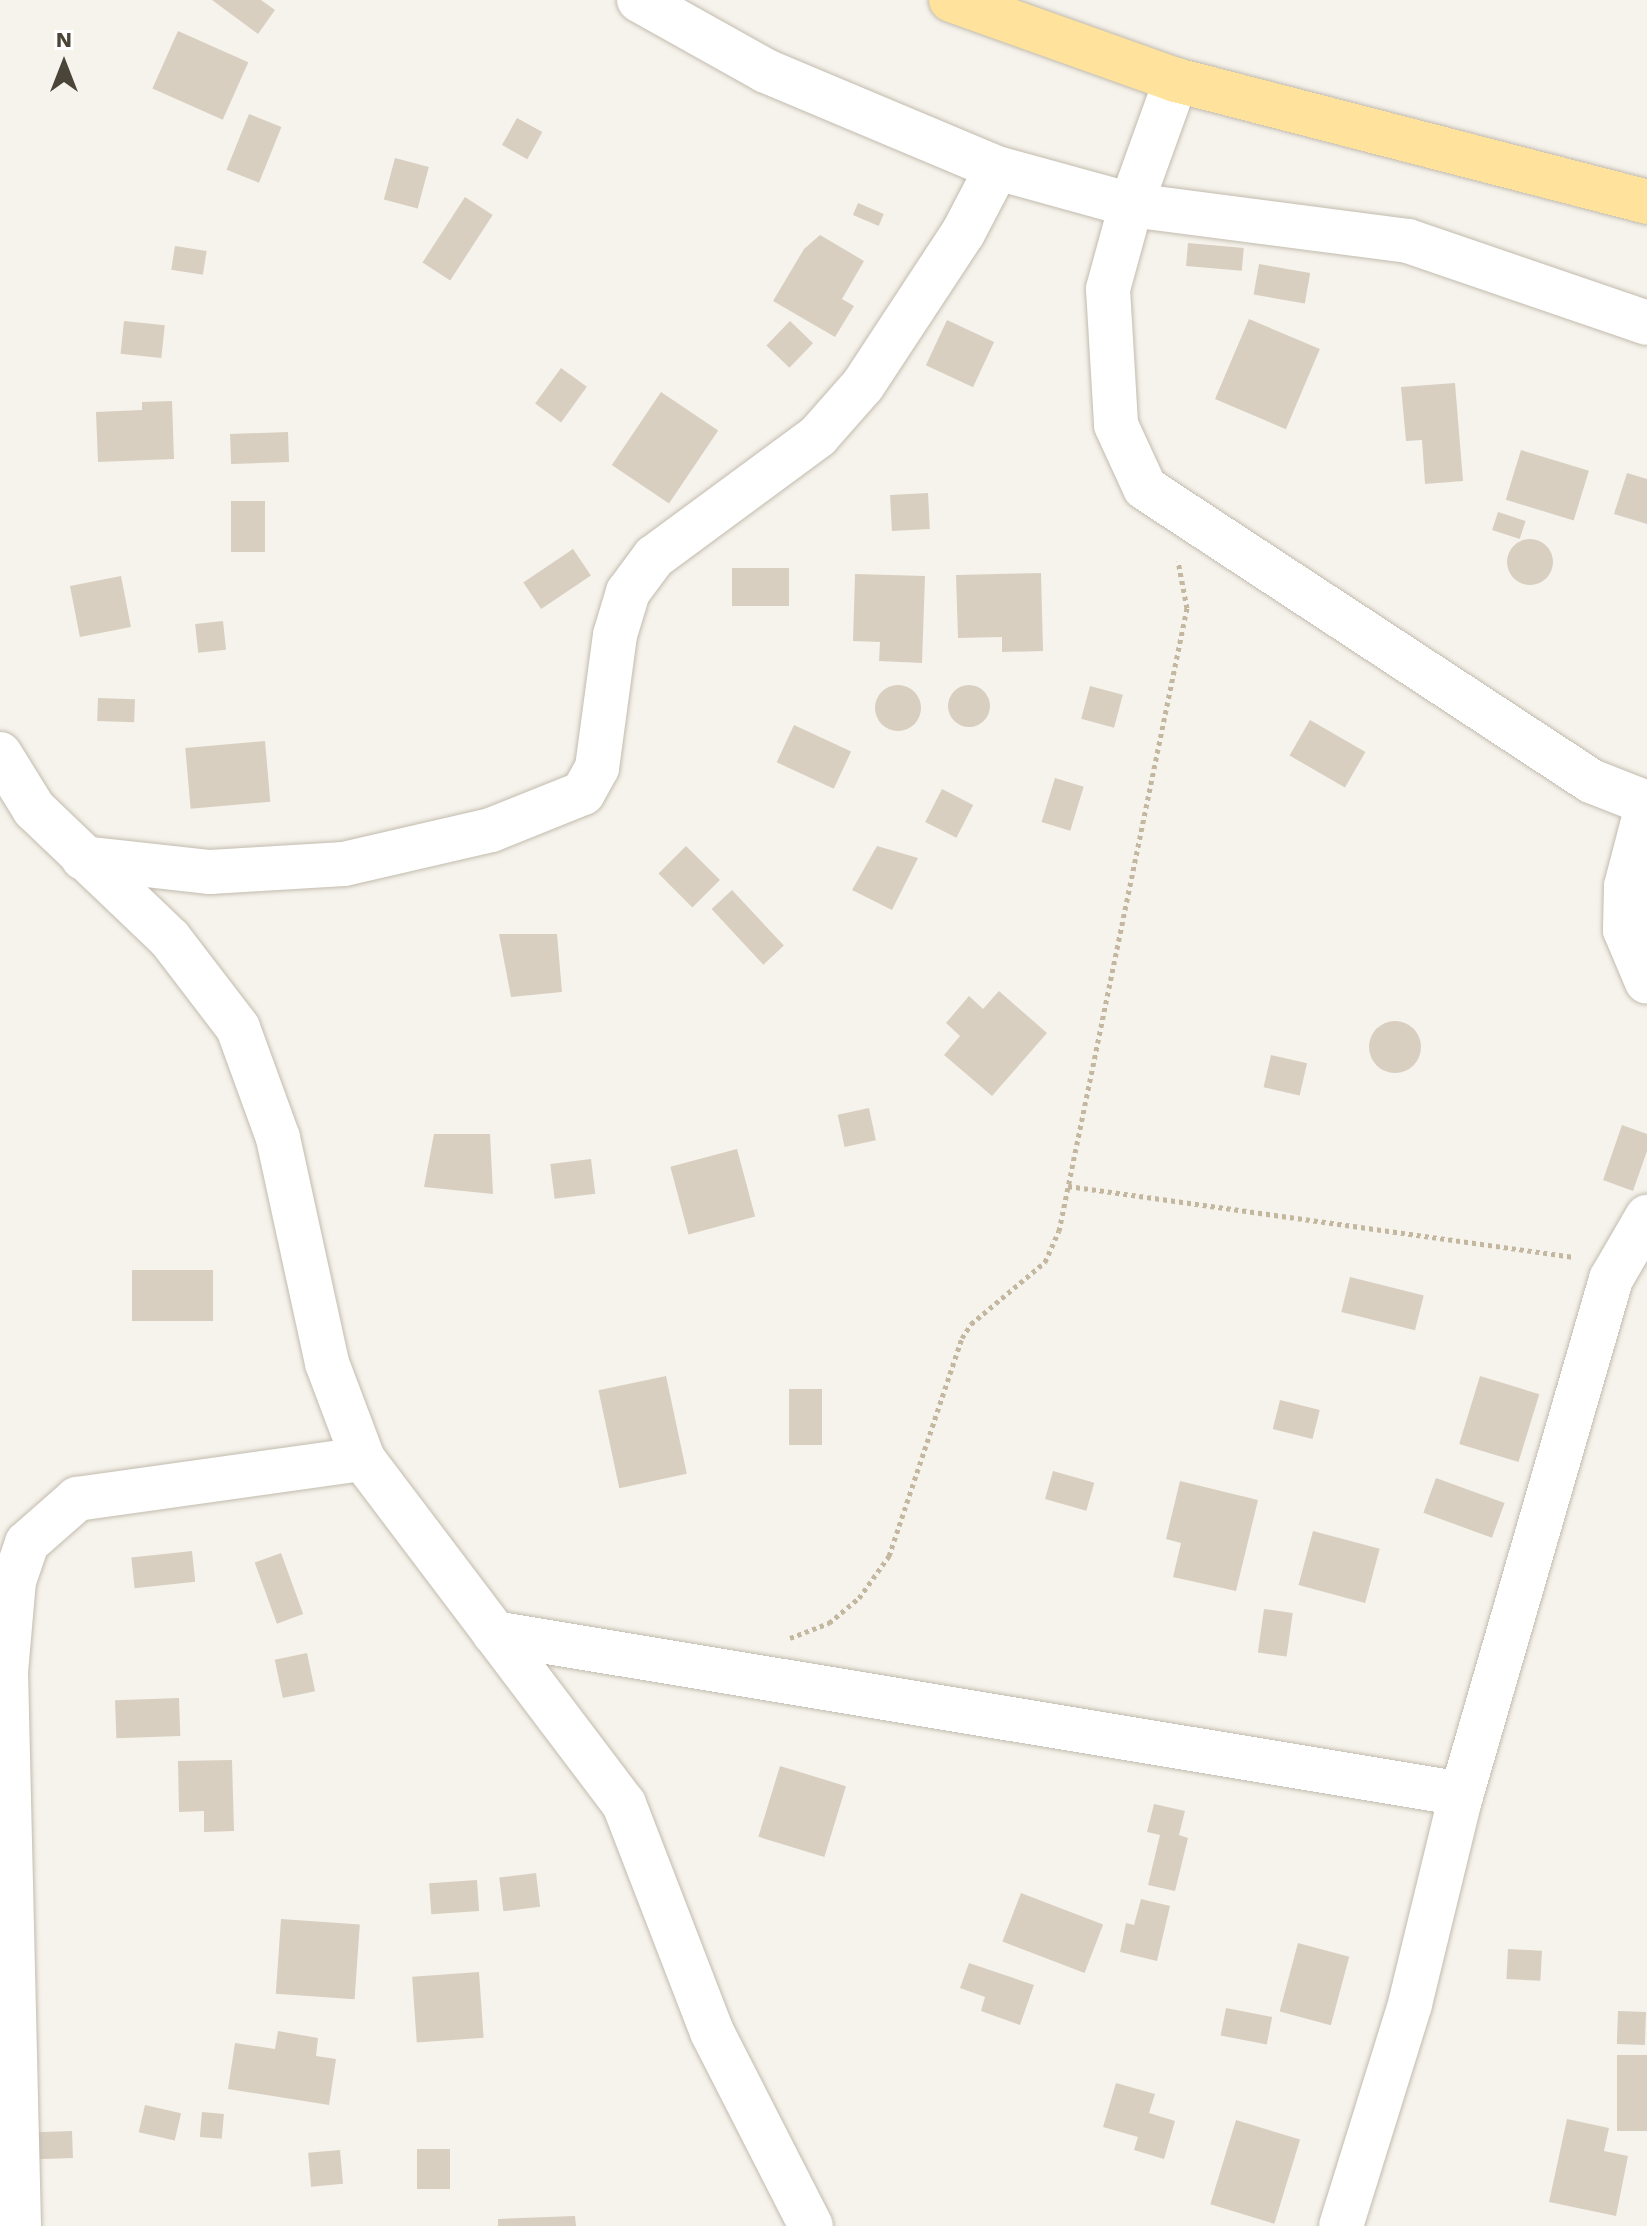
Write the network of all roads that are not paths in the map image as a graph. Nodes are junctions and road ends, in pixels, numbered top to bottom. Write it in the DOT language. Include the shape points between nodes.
graph roads {
  1 [pos="639,0"];
  2 [pos="951,0"];
  3 [pos="1176,80"];
  4 [pos="997,168"];
  5 [pos="1647,202"];
  6 [pos="1131,205"];
  7 [pos="1647,323"];
  8 [pos="0,754"];
  9 [pos="1647,804"];
  10 [pos="83,858"];
  11 [pos="1647,982"];
  12 [pos="1647,1217"];
  13 [pos="363,1459"];
  14 [pos="494,1633"];
  15 [pos="3,1672"];
  16 [pos="1462,1794"];
  17 [pos="19,2226"];
  18 [pos="811,2226"];
  19 [pos="1341,2226"];
  1 -- 4 [label="street" via="766,71"];
  2 -- 3 [label="main road"];
  3 -- 5 [label="main road"];
  3 -- 6 [label="street"];
  4 -- 6 [label="street"];
  4 -- 10 [label="street" via="963,233 863,385 818,436 654,557 628,592 615,635 597,768 583,793 491,830 344,864 210,872"];
  6 -- 7 [label="street" via="1408,241"];
  6 -- 9 [label="street" via="1108,289 1110,365 1116,425 1145,488 1591,781"];
  8 -- 10 [label="street" via="34,809"];
  9 -- 11 [label="street" via="1626,886 1625,930"];
  10 -- 13 [label="street" via="170,939 238,1028 278,1138 327,1363"];
  12 -- 16 [label="street" via="1619,1264"];
  13 -- 14 [label="street"];
  13 -- 15 [label="street" via="77,1499 27,1543 14,1581"];
  14 -- 16 [label="street"];
  14 -- 18 [label="street" via="624,1804 712,2032"];
  15 -- 17 [label="street"];
  16 -- 19 [label="street" via="1410,2004"];
}
